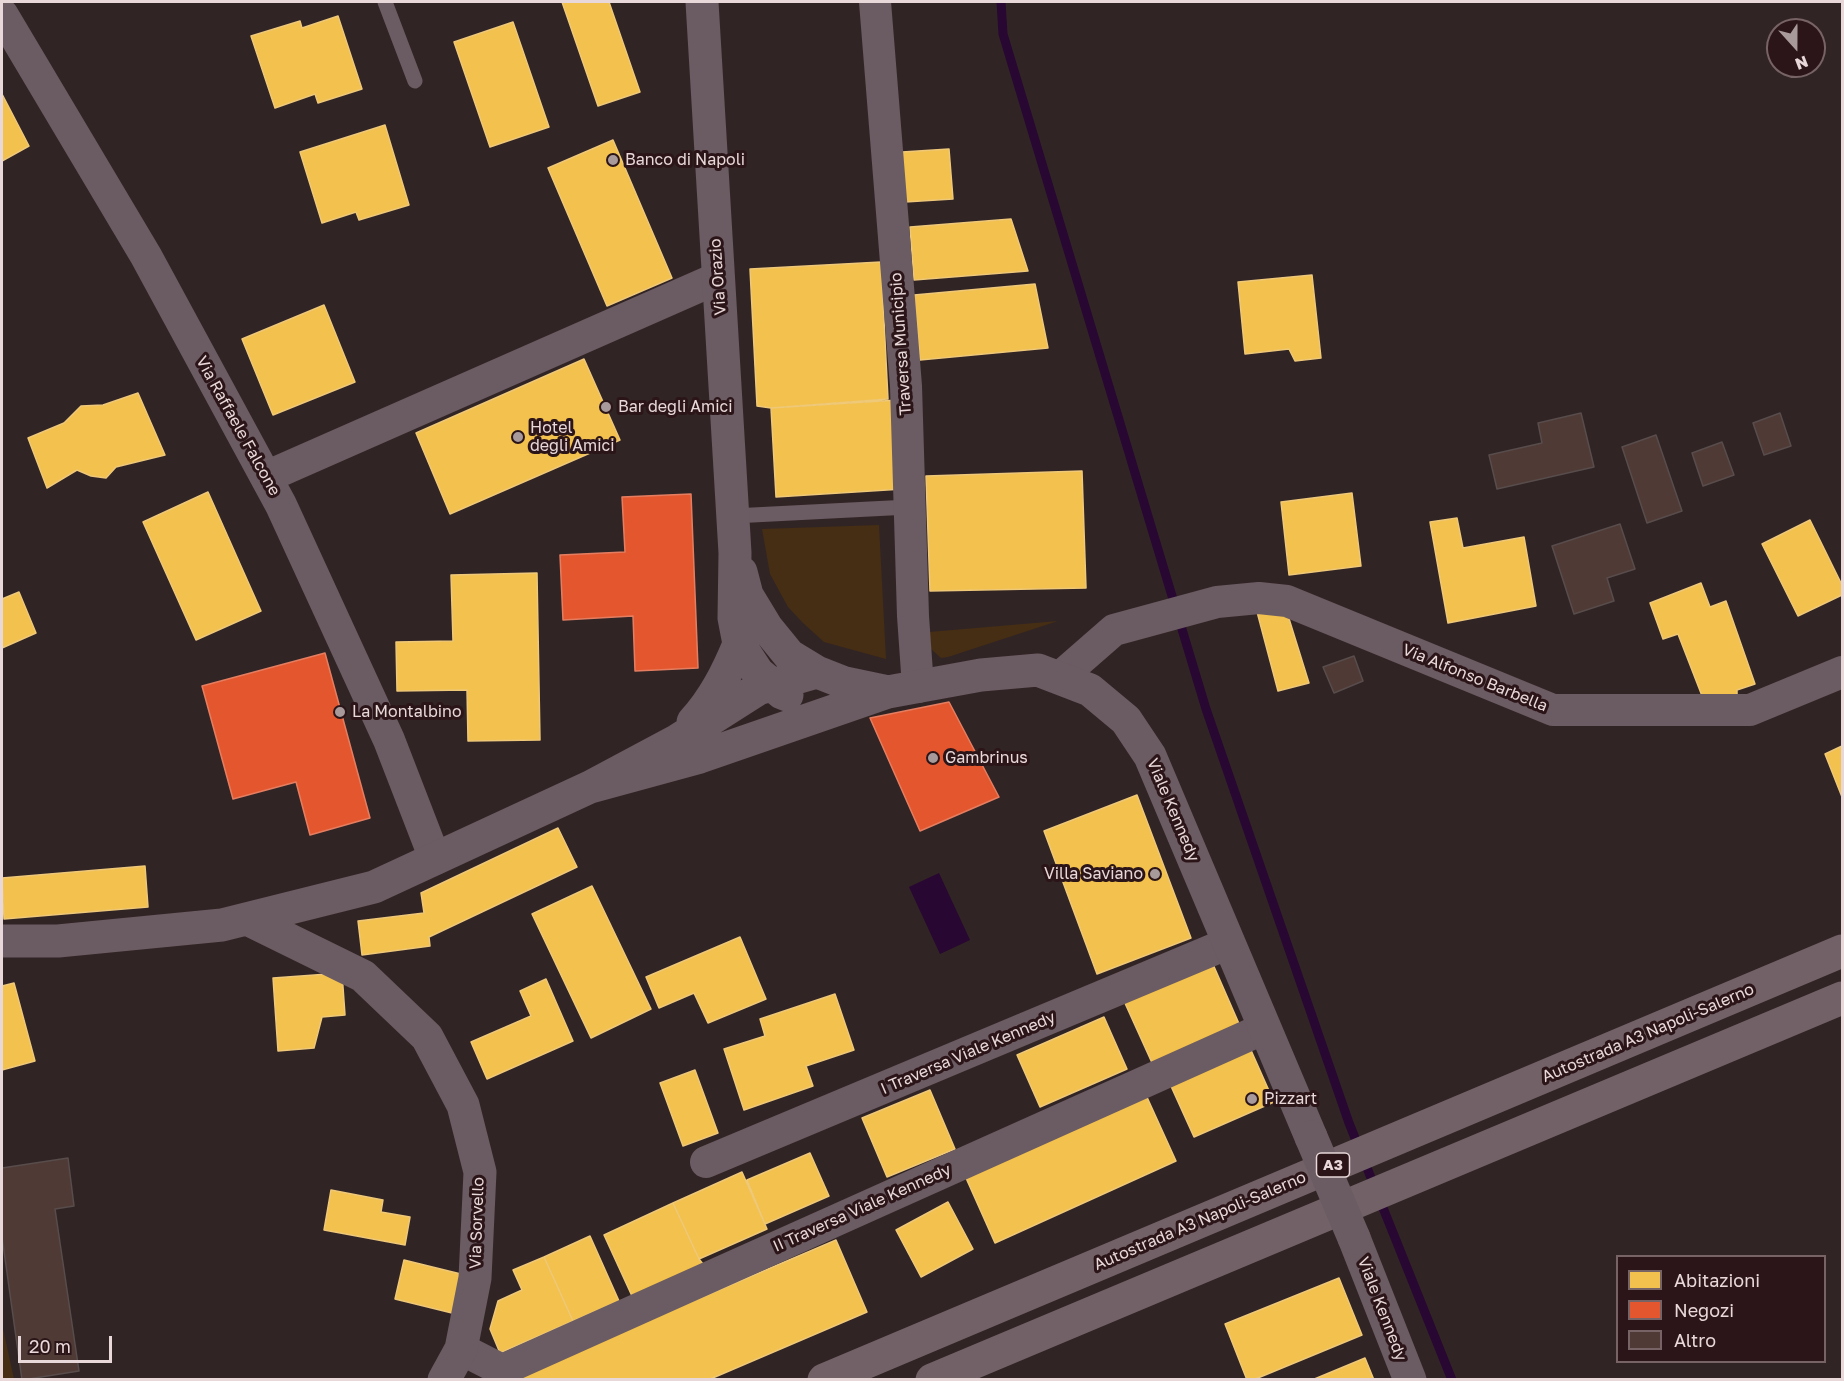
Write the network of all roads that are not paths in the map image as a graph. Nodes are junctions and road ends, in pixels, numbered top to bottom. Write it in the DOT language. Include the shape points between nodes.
graph roads {
  1 [pos="386,2"];
  2 [pos="702,2"];
  3 [pos="875,2"];
  4 [pos="2,14"];
  5 [pos="415,81"];
  6 [pos="718,278"];
  7 [pos="266,477"];
  8 [pos="909,507"];
  9 [pos="733,516"];
  10 [pos="735,553"];
  11 [pos="739,644"];
  12 [pos="789,655"];
  13 [pos="817,672"];
  14 [pos="1842,672"];
  15 [pos="1059,678"];
  16 [pos="774,684"];
  17 [pos="903,689"];
  18 [pos="830,711"];
  19 [pos="689,748"];
  20 [pos="435,859"];
  21 [pos="247,919"];
  22 [pos="2,941"];
  23 [pos="1229,943"];
  24 [pos="1842,951"];
  25 [pos="1842,998"];
  26 [pos="1264,1028"];
  27 [pos="706,1162"];
  28 [pos="461,1349"];
  29 [pos="444,1380"];
  30 [pos="824,1380"];
  31 [pos="932,1380"];
  32 [pos="1410,1380"];
  1 -- 5 [label="lane"];
  2 -- 6 [label="street, Via Orazio"];
  3 -- 8 [label="street, Traversa Municipio" via="906,386"];
  4 -- 7 [label="street, Via Raffaele Falcone" via="146,256"];
  6 -- 7 [label="street"];
  6 -- 9 [label="street, Via Orazio"];
  7 -- 20 [label="street, Via Raffaele Falcone" via="388,740"];
  8 -- 9 [label="lane"];
  8 -- 17 [label="street, Traversa Municipio" via="913,616"];
  9 -- 10 [label="street, Via Orazio"];
  10 -- 11 [label="street" via="734,618"];
  10 -- 12 [label="street" via="747,595"];
  11 -- 16 [label="street" via="758,672"];
  11 -- 19 [label="street"];
  12 -- 13 [label="street"];
  12 -- 16 [label="street"];
  13 -- 16 [label="street"];
  13 -- 17 [label="street" via="846,683"];
  14 -- 15 [label="street, Via Alfonso Barbella" via="1750,710 1553,710 1287,601 1259,597 1217,602 1122,628"];
  15 -- 17 [label="street, Viale Kennedy" via="1038,670"];
  15 -- 23 [label="street, Viale Kennedy" via="1090,690 1126,720 1150,756"];
  16 -- 18 [label="street" via="782,693"];
  16 -- 19 [label="street" via="758,689"];
  17 -- 18 [label="street, Viale Kennedy"];
  18 -- 19 [label="street, Viale Kennedy"];
  19 -- 20 [label="street" via="590,787"];
  20 -- 21 [label="street" via="374,888"];
  21 -- 22 [label="street" via="222,925 58,940"];
  21 -- 28 [label="street, Via Sorvello" via="363,976 427,1038 463,1104 480,1172 475,1278"];
  23 -- 26 [label="street, Viale Kennedy"];
  23 -- 27 [label="street, I Traversa Viale Kennedy"];
  24 -- 30 [label="highway, Autostrada A3 Napoli-Salerno / A3"];
  25 -- 31 [label="highway"];
  26 -- 28 [label="street, II Traversa Viale Kennedy" via="502,1370"];
  26 -- 32 [label="street, Viale Kennedy, bridge"];
  28 -- 29 [label="street, Via Sorvello"];
}
